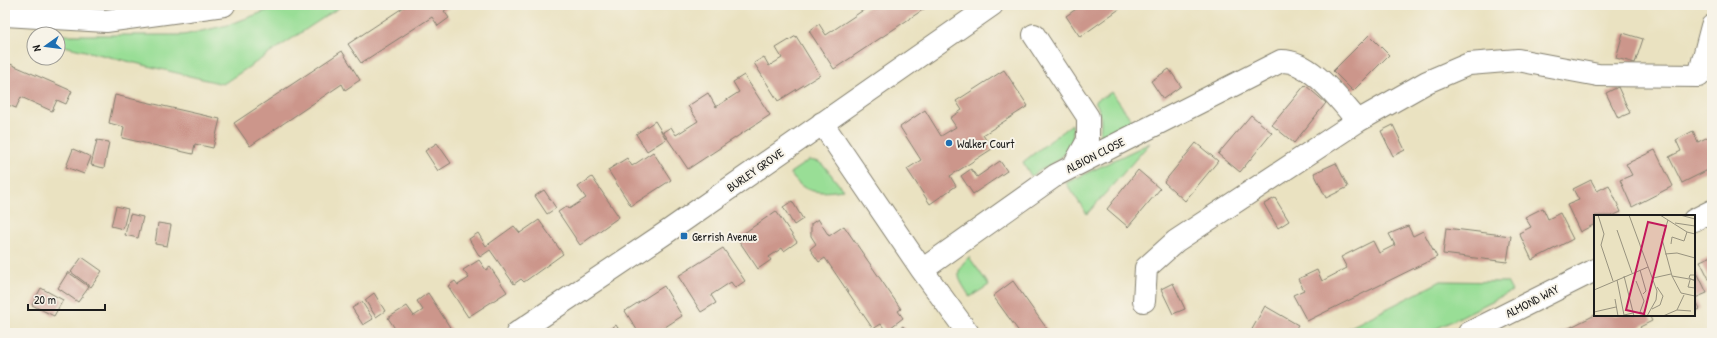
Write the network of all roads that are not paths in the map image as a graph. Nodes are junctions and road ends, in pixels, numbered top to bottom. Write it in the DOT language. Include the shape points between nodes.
graph roads {
  1 [pos="224,5"];
  2 [pos="992,5"];
  3 [pos="5,15"];
  4 [pos="1712,26"];
  5 [pos="1034,35"];
  6 [pos="1358,121"];
  7 [pos="822,123"];
  8 [pos="1074,165"];
  9 [pos="1712,211"];
  10 [pos="1695,220"];
  11 [pos="922,270"];
  12 [pos="1594,270"];
  13 [pos="1144,301"];
  14 [pos="517,333"];
  15 [pos="968,333"];
  16 [pos="1469,333"];
  1 -- 3 [label="street" via="106,21"];
  2 -- 7 [label="street, BURLEY GROVE"];
  4 -- 6 [label="street" via="1699,76 1598,75 1518,60 1470,64 1427,82"];
  5 -- 8 [label="street" via="1088,117 1088,140"];
  6 -- 8 [label="street, ALBION CLOSE" via="1311,72 1292,61 1281,61"];
  6 -- 13 [label="street" via="1176,241 1146,268"];
  7 -- 11 [label="street"];
  7 -- 14 [label="street, BURLEY GROVE"];
  8 -- 11 [label="street, ALBION CLOSE" via="1056,175"];
  9 -- 10 [label="street"];
  11 -- 15 [label="street"];
  12 -- 16 [label="street, ALMOND WAY"];
}
